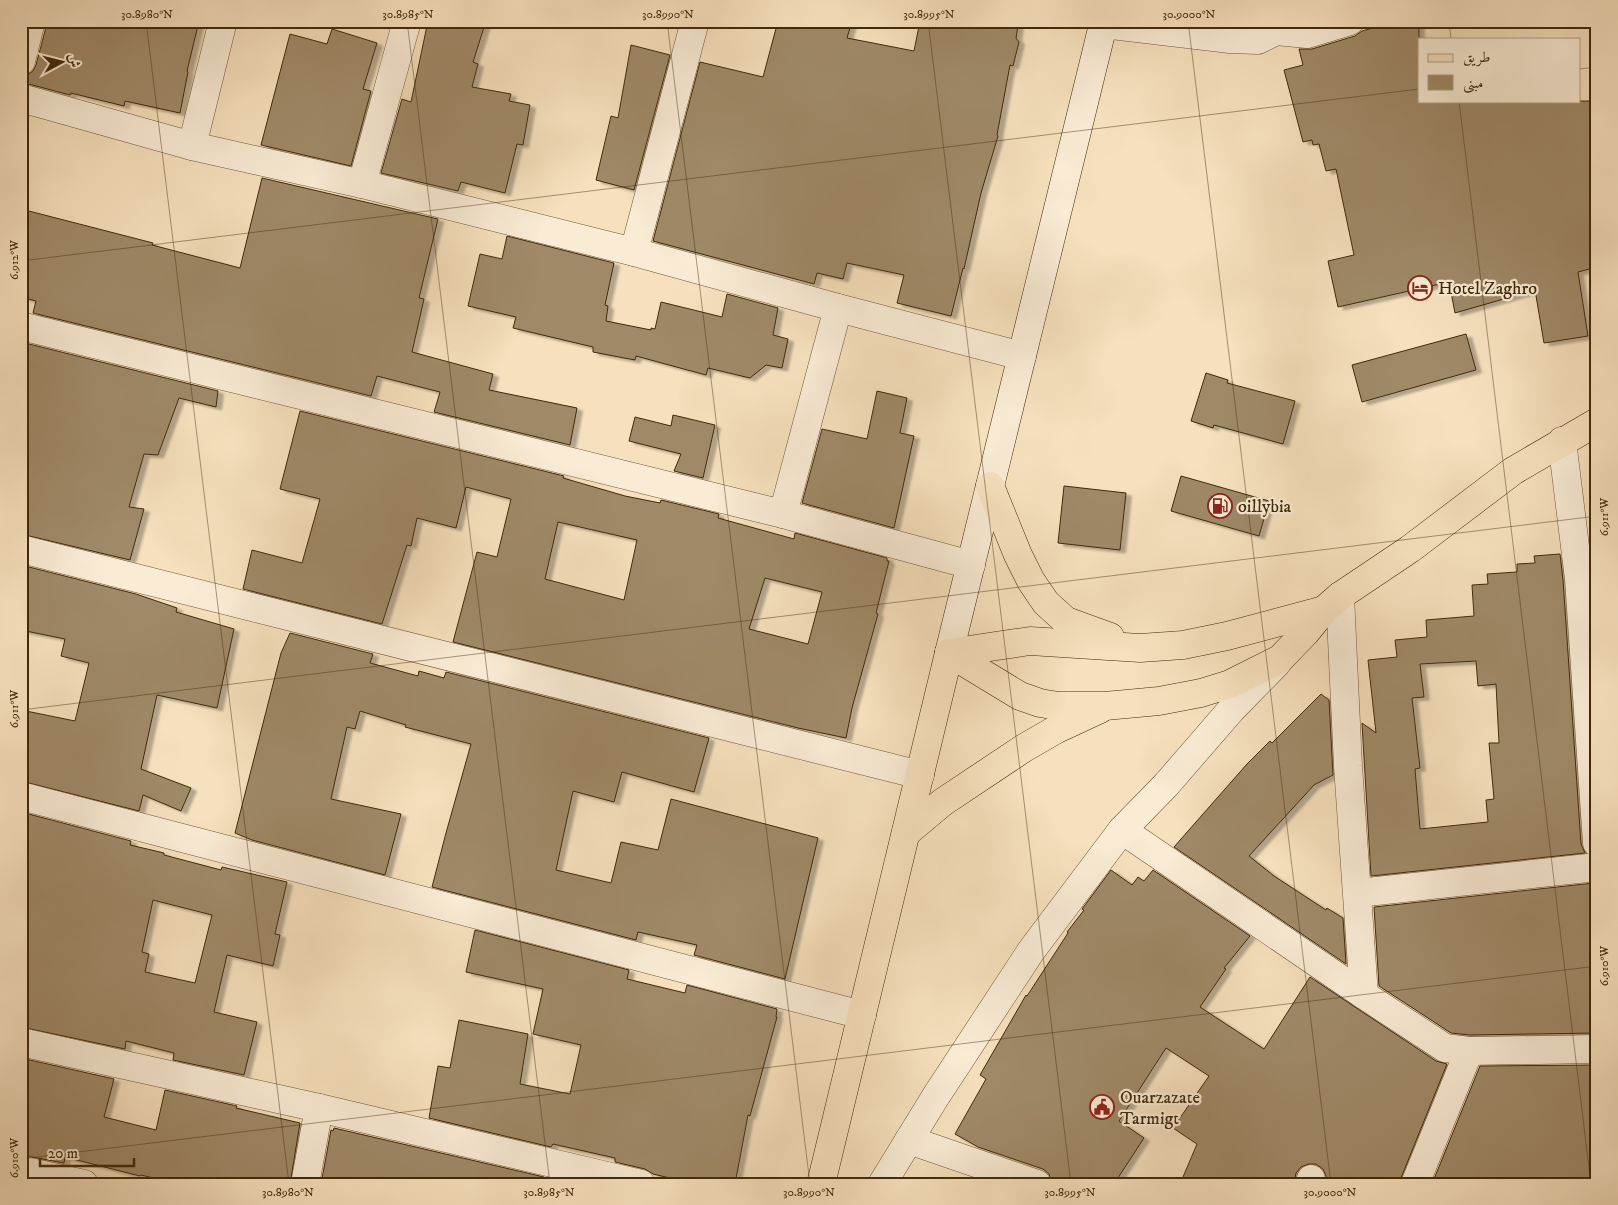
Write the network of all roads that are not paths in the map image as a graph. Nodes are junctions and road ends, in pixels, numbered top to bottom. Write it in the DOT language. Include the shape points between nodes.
graph roads {
  1 [pos="31,21"];
  2 [pos="223,21"];
  3 [pos="407,21"];
  4 [pos="695,21"];
  5 [pos="1350,21"];
  6 [pos="1104,23"];
  7 [pos="21,61"];
  8 [pos="21,98"];
  9 [pos="192,146"];
  10 [pos="362,184"];
  11 [pos="634,252"];
  12 [pos="838,308"];
  13 [pos="21,326"];
  14 [pos="1022,356"];
  15 [pos="1597,422"];
  16 [pos="1562,441"];
  17 [pos="990,486"];
  18 [pos="782,514"];
  19 [pos="21,549"];
  20 [pos="971,565"];
  21 [pos="1332,603"];
  22 [pos="1140,648"];
  23 [pos="949,654"];
  24 [pos="1280,659"];
  25 [pos="1105,706"];
  26 [pos="920,775"];
  27 [pos="21,796"];
  28 [pos="1122,830"];
  29 [pos="906,833"];
  30 [pos="1597,843"];
  31 [pos="1597,867"];
  32 [pos="1358,893"];
  33 [pos="1364,995"];
  34 [pos="862,1015"];
  35 [pos="21,1042"];
  36 [pos="1597,1049"];
  37 [pos="1469,1052"];
  38 [pos="319,1108"];
  39 [pos="909,1140"];
  40 [pos="21,1170"];
  41 [pos="84,1184"];
  42 [pos="305,1184"];
  43 [pos="641,1184"];
  44 [pos="821,1184"];
  45 [pos="882,1184"];
  46 [pos="1037,1184"];
  47 [pos="1415,1184"];
  1 -- 7 [label="street"];
  2 -- 9 [label="street"];
  3 -- 10 [label="street"];
  4 -- 11 [label="street"];
  5 -- 6 [label="street" via="1307,34 1276,31 1258,40"];
  6 -- 14 [label="street"];
  8 -- 9 [label="street"];
  9 -- 10 [label="street"];
  10 -- 11 [label="street"];
  11 -- 12 [label="street"];
  12 -- 14 [label="street"];
  12 -- 18 [label="street"];
  13 -- 18 [label="street"];
  14 -- 17 [label="street"];
  15 -- 16 [label="main road"];
  16 -- 21 [label="main road" via="1513,471"];
  16 -- 30 [label="street" via="1579,579"];
  17 -- 20 [label="street"];
  17 -- 22 [label="main road" via="1018,555 1046,602 1066,621"];
  18 -- 20 [label="street"];
  19 -- 26 [label="street"];
  20 -- 23 [label="street"];
  21 -- 22 [label="main road" via="1227,636 1183,645"];
  21 -- 24 [label="main road"];
  21 -- 32 [label="street"];
  22 -- 23 [label="main road" via="1030,641"];
  23 -- 25 [label="main road" via="1020,696 1058,706"];
  23 -- 26 [label="main road"];
  24 -- 25 [label="main road" via="1230,684 1201,693"];
  24 -- 28 [label="street"];
  25 -- 29 [label="main road" via="1024,748 944,802"];
  26 -- 29 [label="main road"];
  27 -- 34 [label="street"];
  28 -- 33 [label="street"];
  28 -- 39 [label="street" via="1030,951"];
  29 -- 34 [label="main road"];
  31 -- 32 [label="street"];
  32 -- 33 [label="street"];
  33 -- 37 [label="street" via="1444,1048"];
  34 -- 44 [label="main road"];
  35 -- 38 [label="street"];
  36 -- 37 [label="street"];
  37 -- 47 [label="street"];
  38 -- 42 [label="street"];
  38 -- 43 [label="street"];
  39 -- 45 [label="street"];
  39 -- 46 [label="street"];
  40 -- 41 [label="street"];
}
